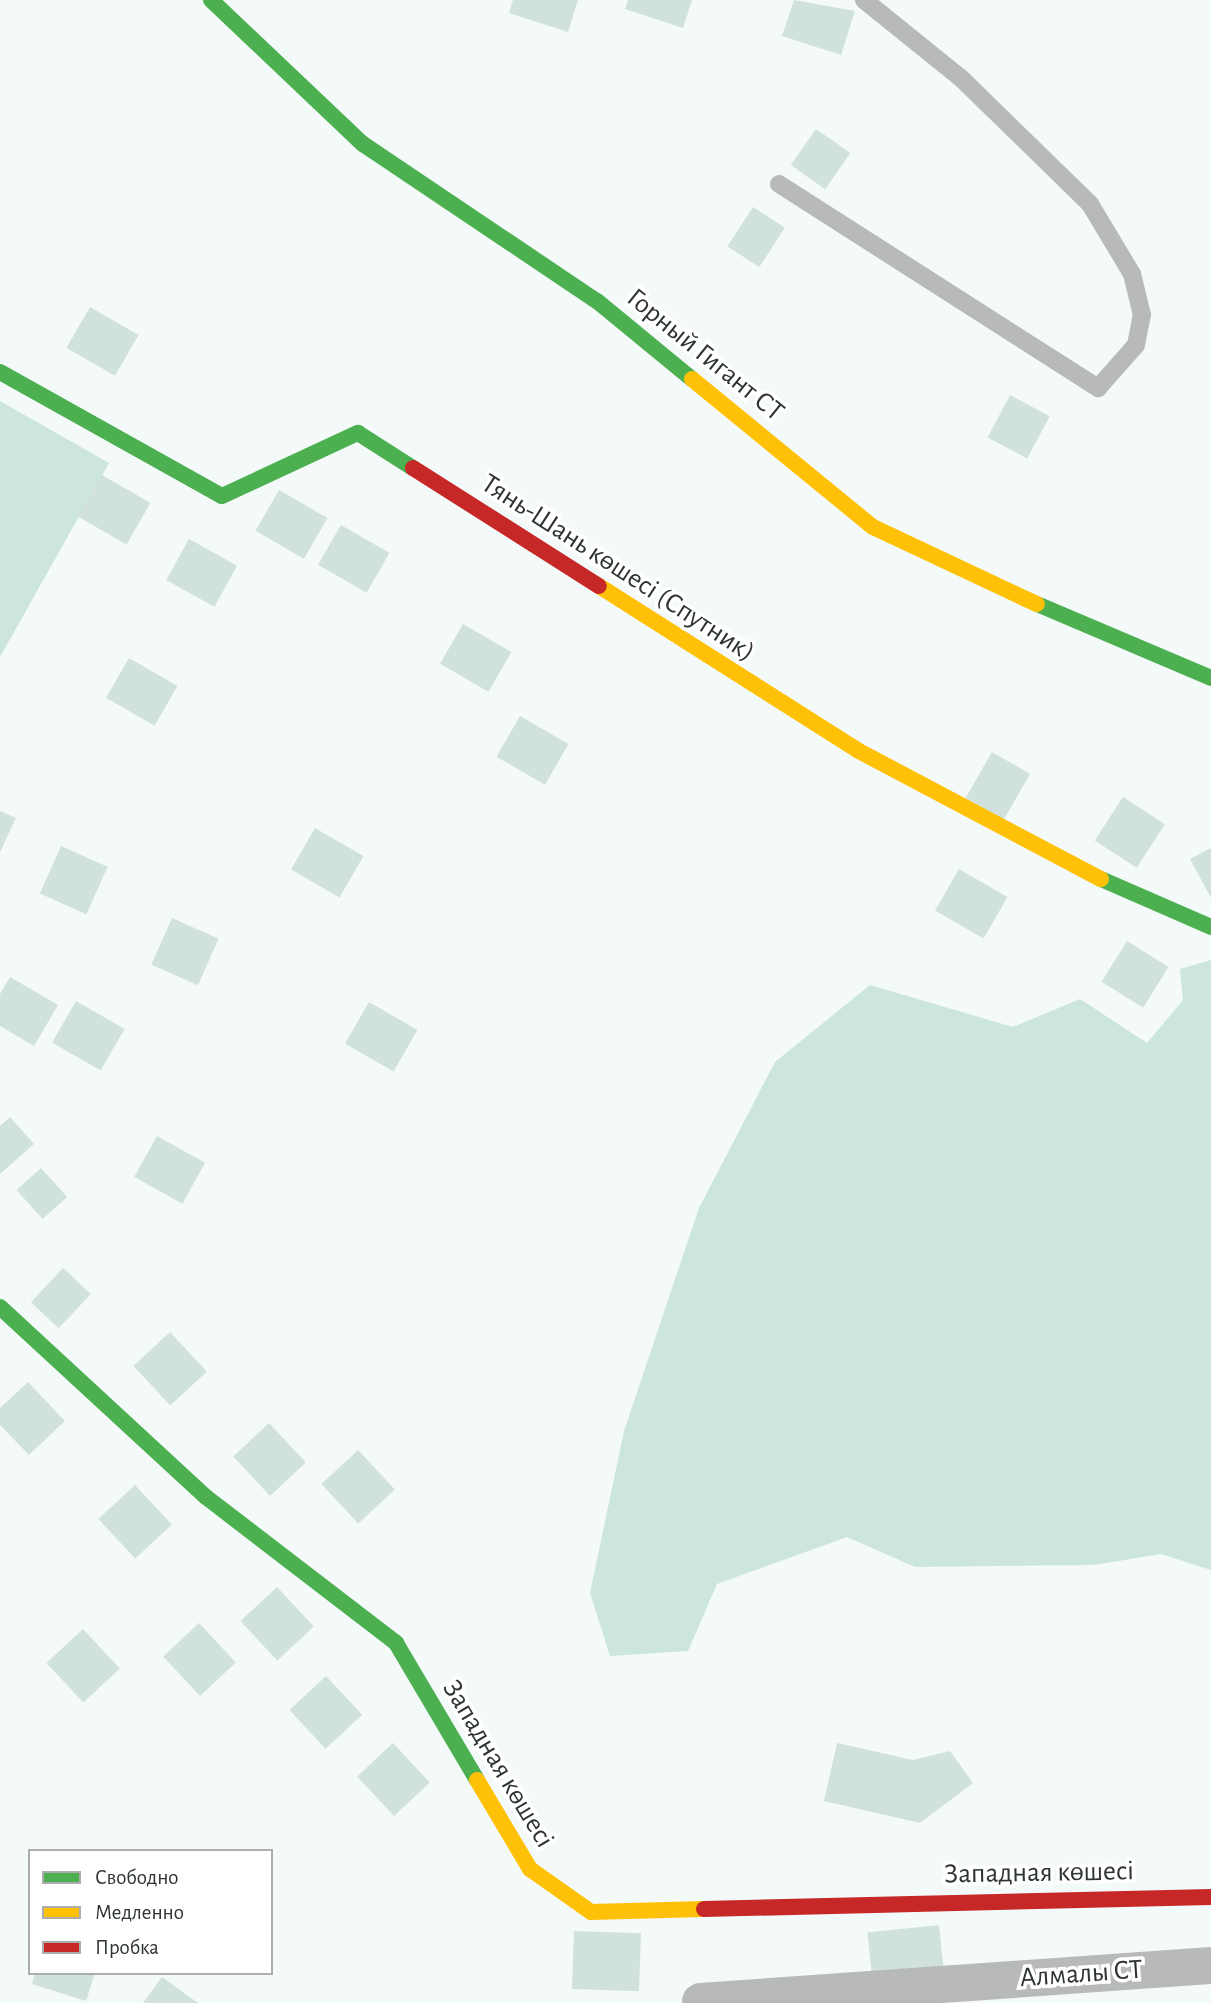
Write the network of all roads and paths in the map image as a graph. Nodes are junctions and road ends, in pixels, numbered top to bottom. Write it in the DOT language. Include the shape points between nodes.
graph roads {
  1 [pos="211,0"];
  2 [pos="864,0"];
  3 [pos="779,184"];
  4 [pos="0,372"];
  5 [pos="1211,678"];
  6 [pos="1211,927"];
  7 [pos="0,1307"];
  8 [pos="1211,1897"];
  9 [pos="1211,1965"];
  10 [pos="700,2001"];
  1 -- 5 [label="street, Горный Гигант СТ" via="363,144 597,301 873,527 1135,650"];
  2 -- 3 [label="lane" via="962,79 1090,204 1132,274 1142,315 1136,345 1098,388"];
  4 -- 6 [label="street, Тянь-Шань көшесі (Спутник)" via="222,496 358,433 857,750 1073,867"];
  7 -- 8 [label="street, Западная көшесі" via="206,1497 396,1643 530,1869 591,1912"];
  9 -- 10 [label="street, Алмалы СТ"];
}
